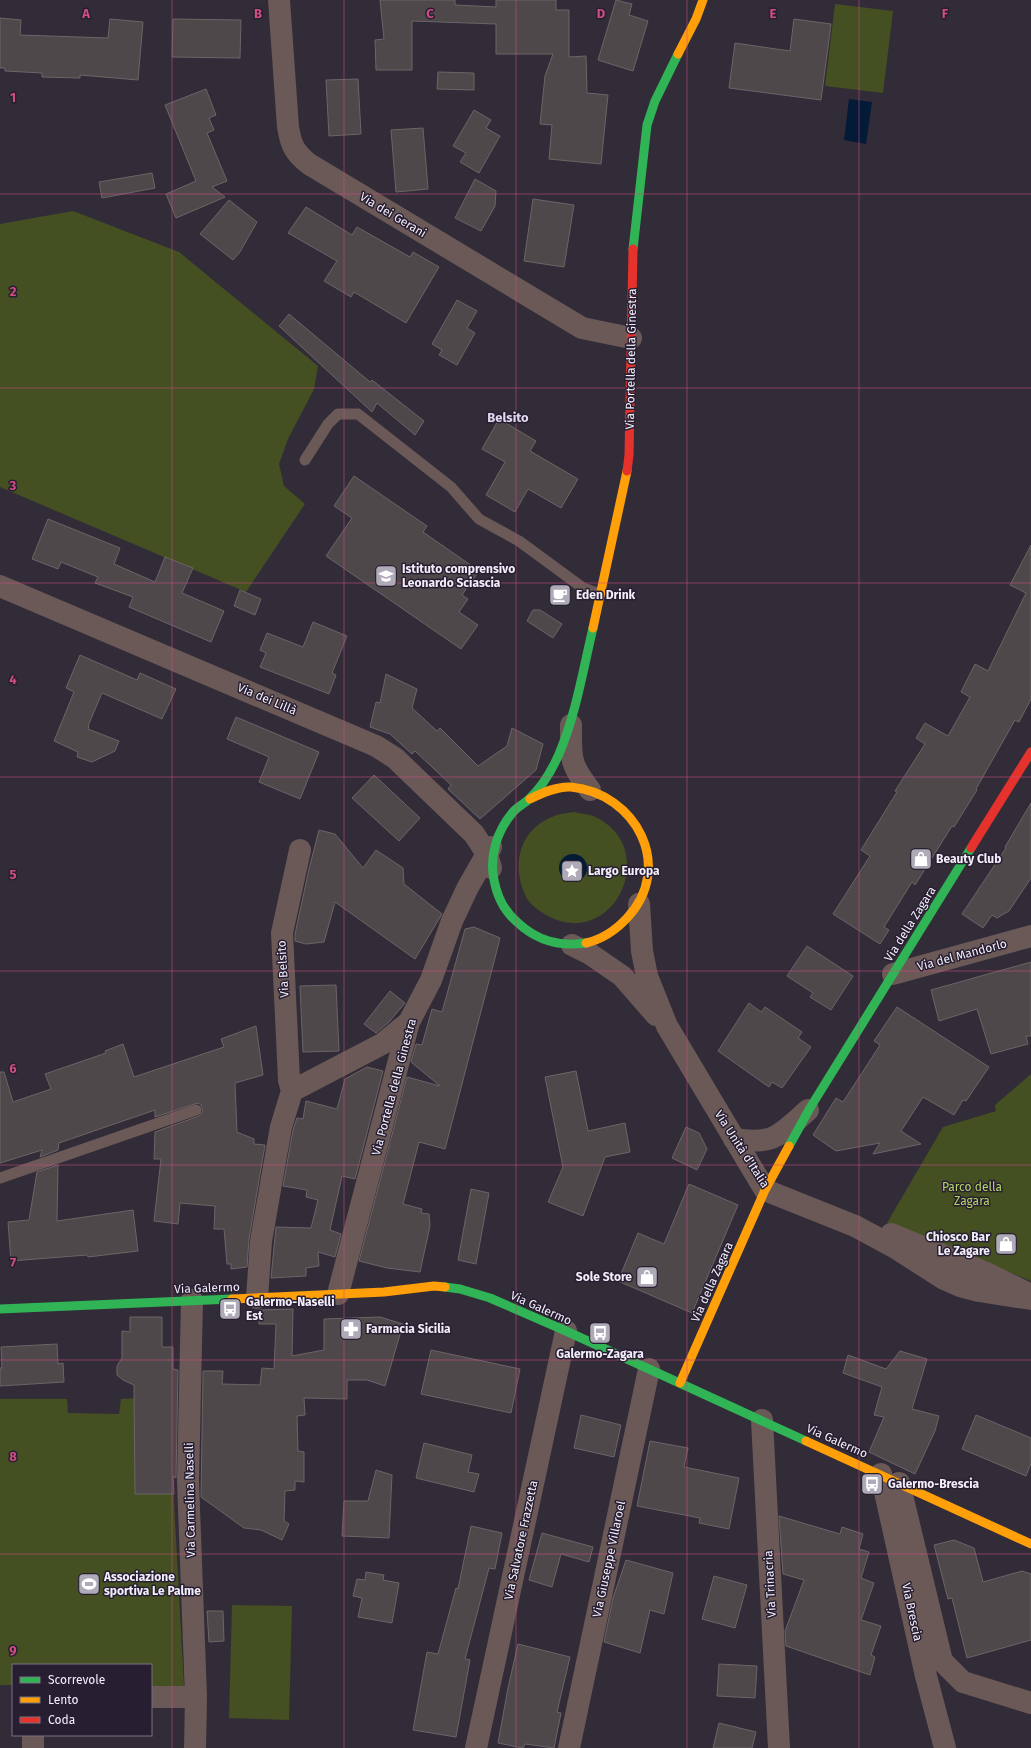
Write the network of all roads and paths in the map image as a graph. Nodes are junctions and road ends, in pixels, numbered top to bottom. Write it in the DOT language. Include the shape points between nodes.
graph roads {
  1 [pos="279,0"];
  2 [pos="704,0"];
  3 [pos="631,338"];
  4 [pos="305,460"];
  5 [pos="0,586"];
  6 [pos="600,594"];
  7 [pos="571,725"];
  8 [pos="1031,752"];
  9 [pos="590,790"];
  10 [pos="530,798"];
  11 [pos="499,833"];
  12 [pos="300,850"];
  13 [pos="491,870"];
  14 [pos="468,887"];
  15 [pos="639,904"];
  16 [pos="1031,936"];
  17 [pos="572,945"];
  18 [pos="893,974"];
  19 [pos="409,1022"];
  20 [pos="666,1026"];
  21 [pos="292,1091"];
  22 [pos="810,1108"];
  23 [pos="196,1110"];
  24 [pos="782,1134"];
  25 [pos="734,1139"];
  26 [pos="752,1167"];
  27 [pos="0,1178"];
  28 [pos="766,1190"];
  29 [pos="981,1281"];
  30 [pos="338,1294"];
  31 [pos="1031,1295"];
  32 [pos="256,1298"];
  33 [pos="1031,1299"];
  34 [pos="192,1300"];
  35 [pos="0,1309"];
  36 [pos="566,1331"];
  37 [pos="649,1369"];
  38 [pos="680,1384"];
  39 [pos="762,1420"];
  40 [pos="890,1478"];
  41 [pos="1031,1544"];
  42 [pos="152,1697"];
  43 [pos="196,1697"];
  44 [pos="1031,1703"];
  45 [pos="34,1736"];
  46 [pos="33,1748"];
  47 [pos="195,1748"];
  48 [pos="476,1748"];
  49 [pos="569,1748"];
  50 [pos="779,1748"];
  51 [pos="945,1748"];
  1 -- 3 [label="street, Via dei Gerani" via="288,127 291,144 299,156 582,328"];
  2 -- 3 [label="street, Via Portella della Ginestra" via="655,101 647,125 633,240"];
  3 -- 6 [label="street, Via Portella della Ginestra" via="629,455"];
  4 -- 6 [label="lane" via="328,424 338,414 358,414 451,487 479,519 519,542 583,588"];
  5 -- 13 [label="street, Via dei Lillà" via="376,746 395,758 474,834"];
  6 -- 7 [label="street, Via Portella della Ginestra"];
  7 -- 9 [label="street" via="571,759 577,773"];
  7 -- 10 [label="street, Via Portella della Ginestra" via="546,779"];
  8 -- 18 [label="street, Via della Zagara"];
  9 -- 10 [label="street" via="569,787 549,790"];
  9 -- 15 [label="street" via="609,797 625,810 638,826 646,845 649,865 647,885"];
  10 -- 11 [label="street" via="513,812"];
  11 -- 13 [label="street, Via Portella della Ginestra"];
  12 -- 21 [label="street, Via Belsito" via="282,933 289,1080"];
  13 -- 14 [label="street, Via Portella della Ginestra"];
  13 -- 14 [label="street" via="486,885"];
  13 -- 17 [label="street" via="503,907 516,923 533,936 552,943"];
  14 -- 19 [label="street, Via Portella della Ginestra" via="452,921 431,980"];
  15 -- 17 [label="street" via="627,921 611,934 592,942"];
  15 -- 20 [label="street" via="642,951 647,976"];
  16 -- 18 [label="street, Via del Mandorlo"];
  17 -- 20 [label="street" via="622,976"];
  18 -- 22 [label="street, Via della Zagara"];
  19 -- 21 [label="street" via="382,1044"];
  19 -- 30 [label="street, Via Portella della Ginestra"];
  20 -- 25 [label="street, Via Unità d'Italia"];
  21 -- 32 [label="street, Via Belsito" via="282,1127 261,1241"];
  22 -- 24 [label="street"];
  22 -- 28 [label="street, Via della Zagara"];
  23 -- 27 [label="lane"];
  24 -- 25 [label="street" via="770,1140 754,1142"];
  24 -- 26 [label="street"];
  25 -- 26 [label="street, Via Unità d'Italia"];
  26 -- 28 [label="street, Via Unità d'Italia"];
  28 -- 29 [label="street, Via Unità d'Italia" via="855,1226 944,1279"];
  28 -- 38 [label="street, Via della Zagara"];
  29 -- 31 [label="street"];
  29 -- 33 [label="street"];
  30 -- 32 [label="street, Via Galermo"];
  30 -- 36 [label="street, Via Galermo" via="428,1287 460,1289 490,1298"];
  32 -- 34 [label="street, Via Galermo"];
  34 -- 35 [label="street, Via Galermo"];
  34 -- 43 [label="street, Via Carmelina Naselli" via="188,1481"];
  36 -- 37 [label="street, Via Galermo"];
  36 -- 48 [label="street, Via Salvatore Frazzetta"];
  37 -- 38 [label="street, Via Galermo"];
  37 -- 49 [label="street, Via Giuseppe Villaroel"];
  38 -- 39 [label="street, Via Galermo"];
  39 -- 40 [label="street, Via Galermo"];
  39 -- 50 [label="street, Via Trinacria"];
  40 -- 41 [label="street, Via Galermo"];
  40 -- 44 [label="street" via="942,1662 963,1682"];
  40 -- 51 [label="street, Via Brescia" via="926,1676"];
  42 -- 43 [label="street"];
  43 -- 47 [label="street, Via Carmelina Naselli"];
  45 -- 46 [label="street"];
}
